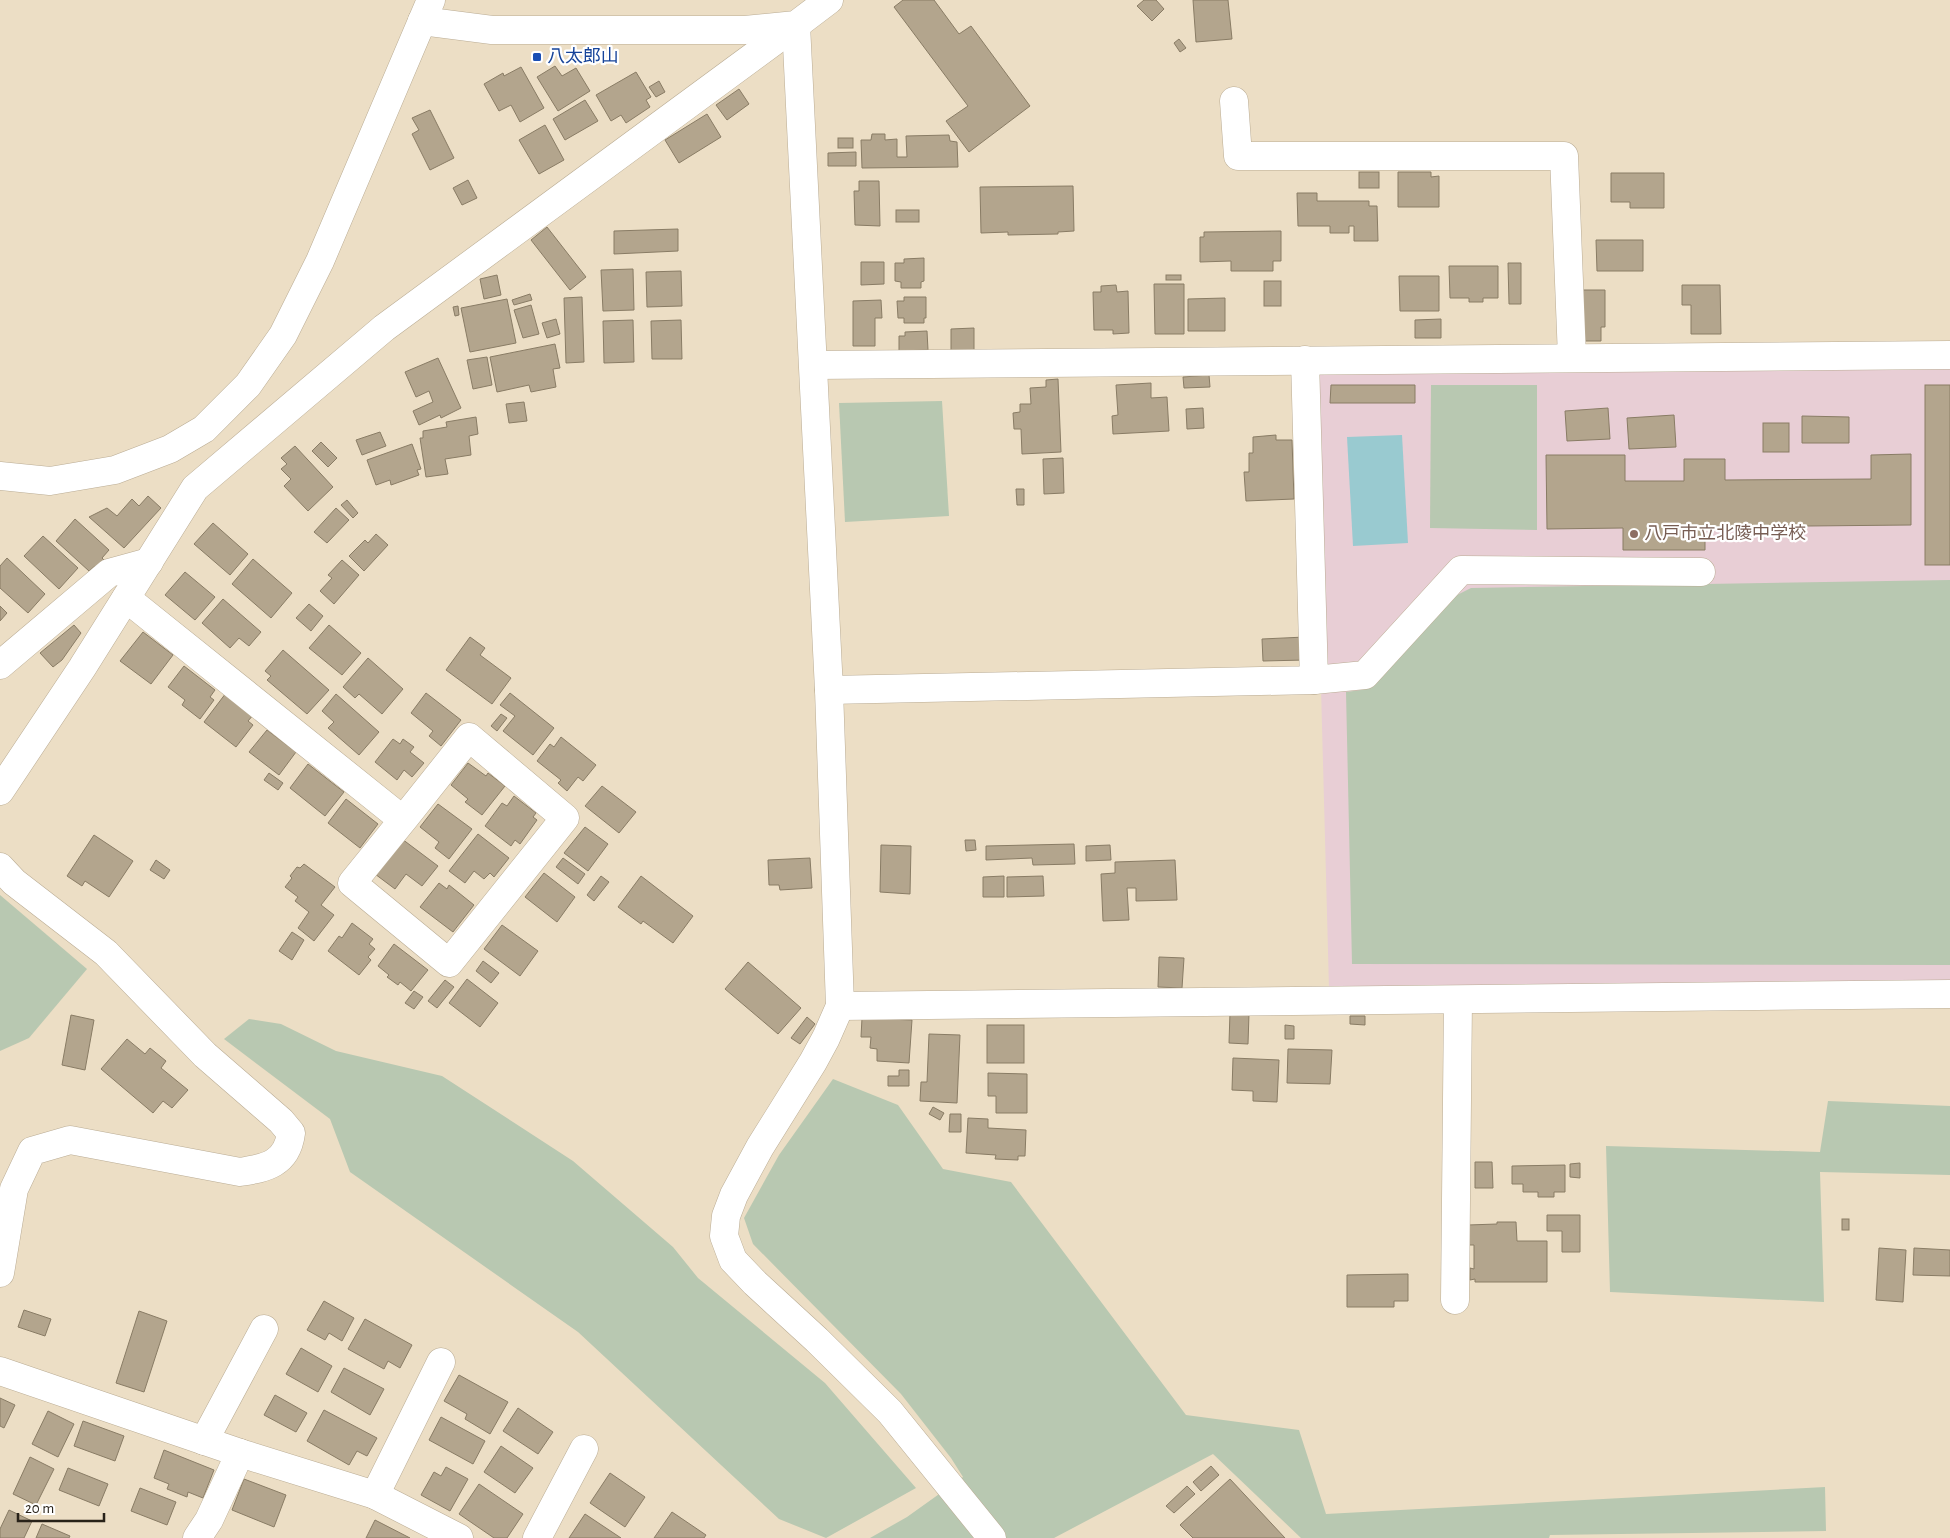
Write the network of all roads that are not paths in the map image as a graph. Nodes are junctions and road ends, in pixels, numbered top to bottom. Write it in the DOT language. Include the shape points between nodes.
graph roads {
  1 [pos="829,0"];
  2 [pos="426,11"];
  3 [pos="796,25"];
  4 [pos="1234,101"];
  5 [pos="1950,355"];
  6 [pos="1572,357"];
  7 [pos="1305,360"];
  8 [pos="814,364"];
  9 [pos="204,429"];
  10 [pos="221,466"];
  11 [pos="0,476"];
  12 [pos="149,562"];
  13 [pos="1702,572"];
  14 [pos="126,598"];
  15 [pos="0,665"];
  16 [pos="1314,680"];
  17 [pos="829,690"];
  18 [pos="0,791"];
  19 [pos="403,820"];
  20 [pos="0,867"];
  21 [pos="1950,994"];
  22 [pos="1458,1000"];
  23 [pos="840,1006"];
  24 [pos="0,1273"];
  25 [pos="1455,1300"];
  26 [pos="264,1329"];
  27 [pos="441,1362"];
  28 [pos="0,1371"];
  29 [pos="204,1441"];
  30 [pos="584,1449"];
  31 [pos="240,1453"];
  32 [pos="376,1495"];
  33 [pos="198,1538"];
  34 [pos="459,1538"];
  35 [pos="537,1538"];
  36 [pos="992,1538"];
  1 -- 3 [label="street"];
  2 -- 3 [label="street" via="492,30 745,30"];
  2 -- 9 [label="street" via="320,261 284,335 248,385"];
  3 -- 8 [label="street"];
  3 -- 10 [label="street" via="384,328"];
  4 -- 6 [label="street" via="1238,156 1564,156"];
  5 -- 6 [label="street"];
  6 -- 7 [label="street"];
  7 -- 8 [label="street"];
  7 -- 16 [label="street"];
  8 -- 17 [label="street"];
  9 -- 10 [label="street"];
  9 -- 11 [label="street" via="170,449 116,470 50,481"];
  10 -- 12 [label="street" via="196,488"];
  12 -- 14 [label="street"];
  12 -- 15 [label="street" via="109,574"];
  13 -- 16 [label="street" via="1461,570 1364,675"];
  14 -- 18 [label="street"];
  14 -- 19 [label="street"];
  16 -- 17 [label="street"];
  17 -- 23 [label="street"];
  19 -- 19 [label="street" via="352,883 449,962 565,818 469,737"];
  20 -- 24 [label="street" via="14,882 106,953 205,1055 291,1133 289,1147 282,1157 264,1168 240,1172 70,1140 32,1151 14,1189"];
  21 -- 22 [label="street"];
  22 -- 23 [label="street"];
  22 -- 25 [label="street"];
  23 -- 36 [label="street" via="813,1062 734,1195 726,1216 724,1236 733,1260 890,1412"];
  26 -- 29 [label="street"];
  27 -- 32 [label="street"];
  28 -- 29 [label="street"];
  29 -- 31 [label="street"];
  30 -- 35 [label="street"];
  31 -- 32 [label="street"];
  31 -- 33 [label="street"];
  32 -- 34 [label="street"];
}
